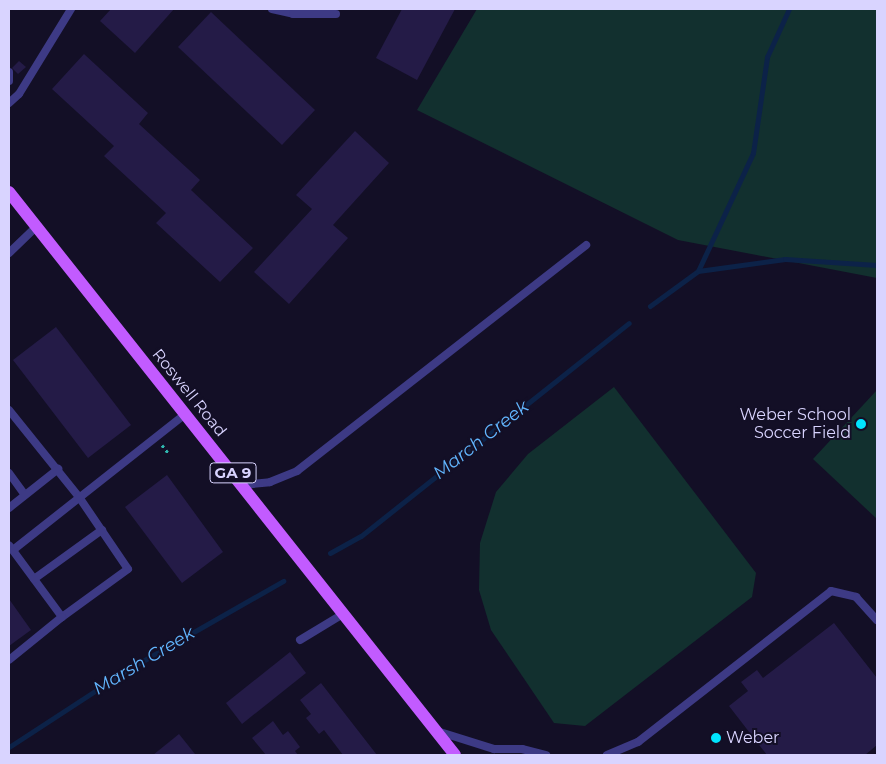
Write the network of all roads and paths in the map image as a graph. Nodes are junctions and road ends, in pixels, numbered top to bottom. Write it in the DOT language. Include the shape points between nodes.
graph roads {
  1 [pos="71,9"];
  2 [pos="272,9"];
  3 [pos="336,14"];
  4 [pos="9,72"];
  5 [pos="9,81"];
  6 [pos="9,102"];
  7 [pos="9,192"];
  8 [pos="36,226"];
  9 [pos="586,245"];
  10 [pos="9,253"];
  11 [pos="9,410"];
  12 [pos="185,414"];
  13 [pos="162,444"];
  14 [pos="169,454"];
  15 [pos="58,469"];
  16 [pos="9,473"];
  17 [pos="243,485"];
  18 [pos="25,495"];
  19 [pos="80,497"];
  20 [pos="9,508"];
  21 [pos="102,530"];
  22 [pos="11,548"];
  23 [pos="34,579"];
  24 [pos="343,614"];
  25 [pos="62,617"];
  26 [pos="877,620"];
  27 [pos="300,640"];
  28 [pos="9,660"];
  29 [pos="431,725"];
  30 [pos="455,755"];
  31 [pos="546,755"];
  32 [pos="607,755"];
  1 -- 6 [label="lane" via="19,94"];
  2 -- 3 [label="lane" via="293,14"];
  4 -- 5 [label="lane"];
  7 -- 8 [label="main road, Roswell Road / GA 9"];
  8 -- 10 [label="lane"];
  8 -- 12 [label="main road, Roswell Road / GA 9"];
  9 -- 17 [label="lane" via="297,471 270,482"];
  11 -- 15 [label="lane"];
  12 -- 17 [label="main road, Roswell Road / GA 9"];
  12 -- 19 [label="lane"];
  13 -- 14 [label="path"];
  15 -- 18 [label="lane"];
  15 -- 19 [label="lane"];
  16 -- 18 [label="lane"];
  17 -- 24 [label="main road, Roswell Road / GA 9"];
  18 -- 20 [label="lane"];
  19 -- 21 [label="lane"];
  19 -- 22 [label="lane"];
  21 -- 23 [label="lane"];
  21 -- 25 [label="lane" via="128,569"];
  22 -- 23 [label="lane"];
  23 -- 25 [label="lane"];
  24 -- 27 [label="lane"];
  24 -- 29 [label="main road, Roswell Road / GA 9"];
  25 -- 28 [label="lane"];
  26 -- 32 [label="lane" via="856,596 831,591 638,742"];
  29 -- 30 [label="main road, Roswell Road / GA 9"];
  29 -- 31 [label="lane" via="445,735 494,749 522,749"];
}
